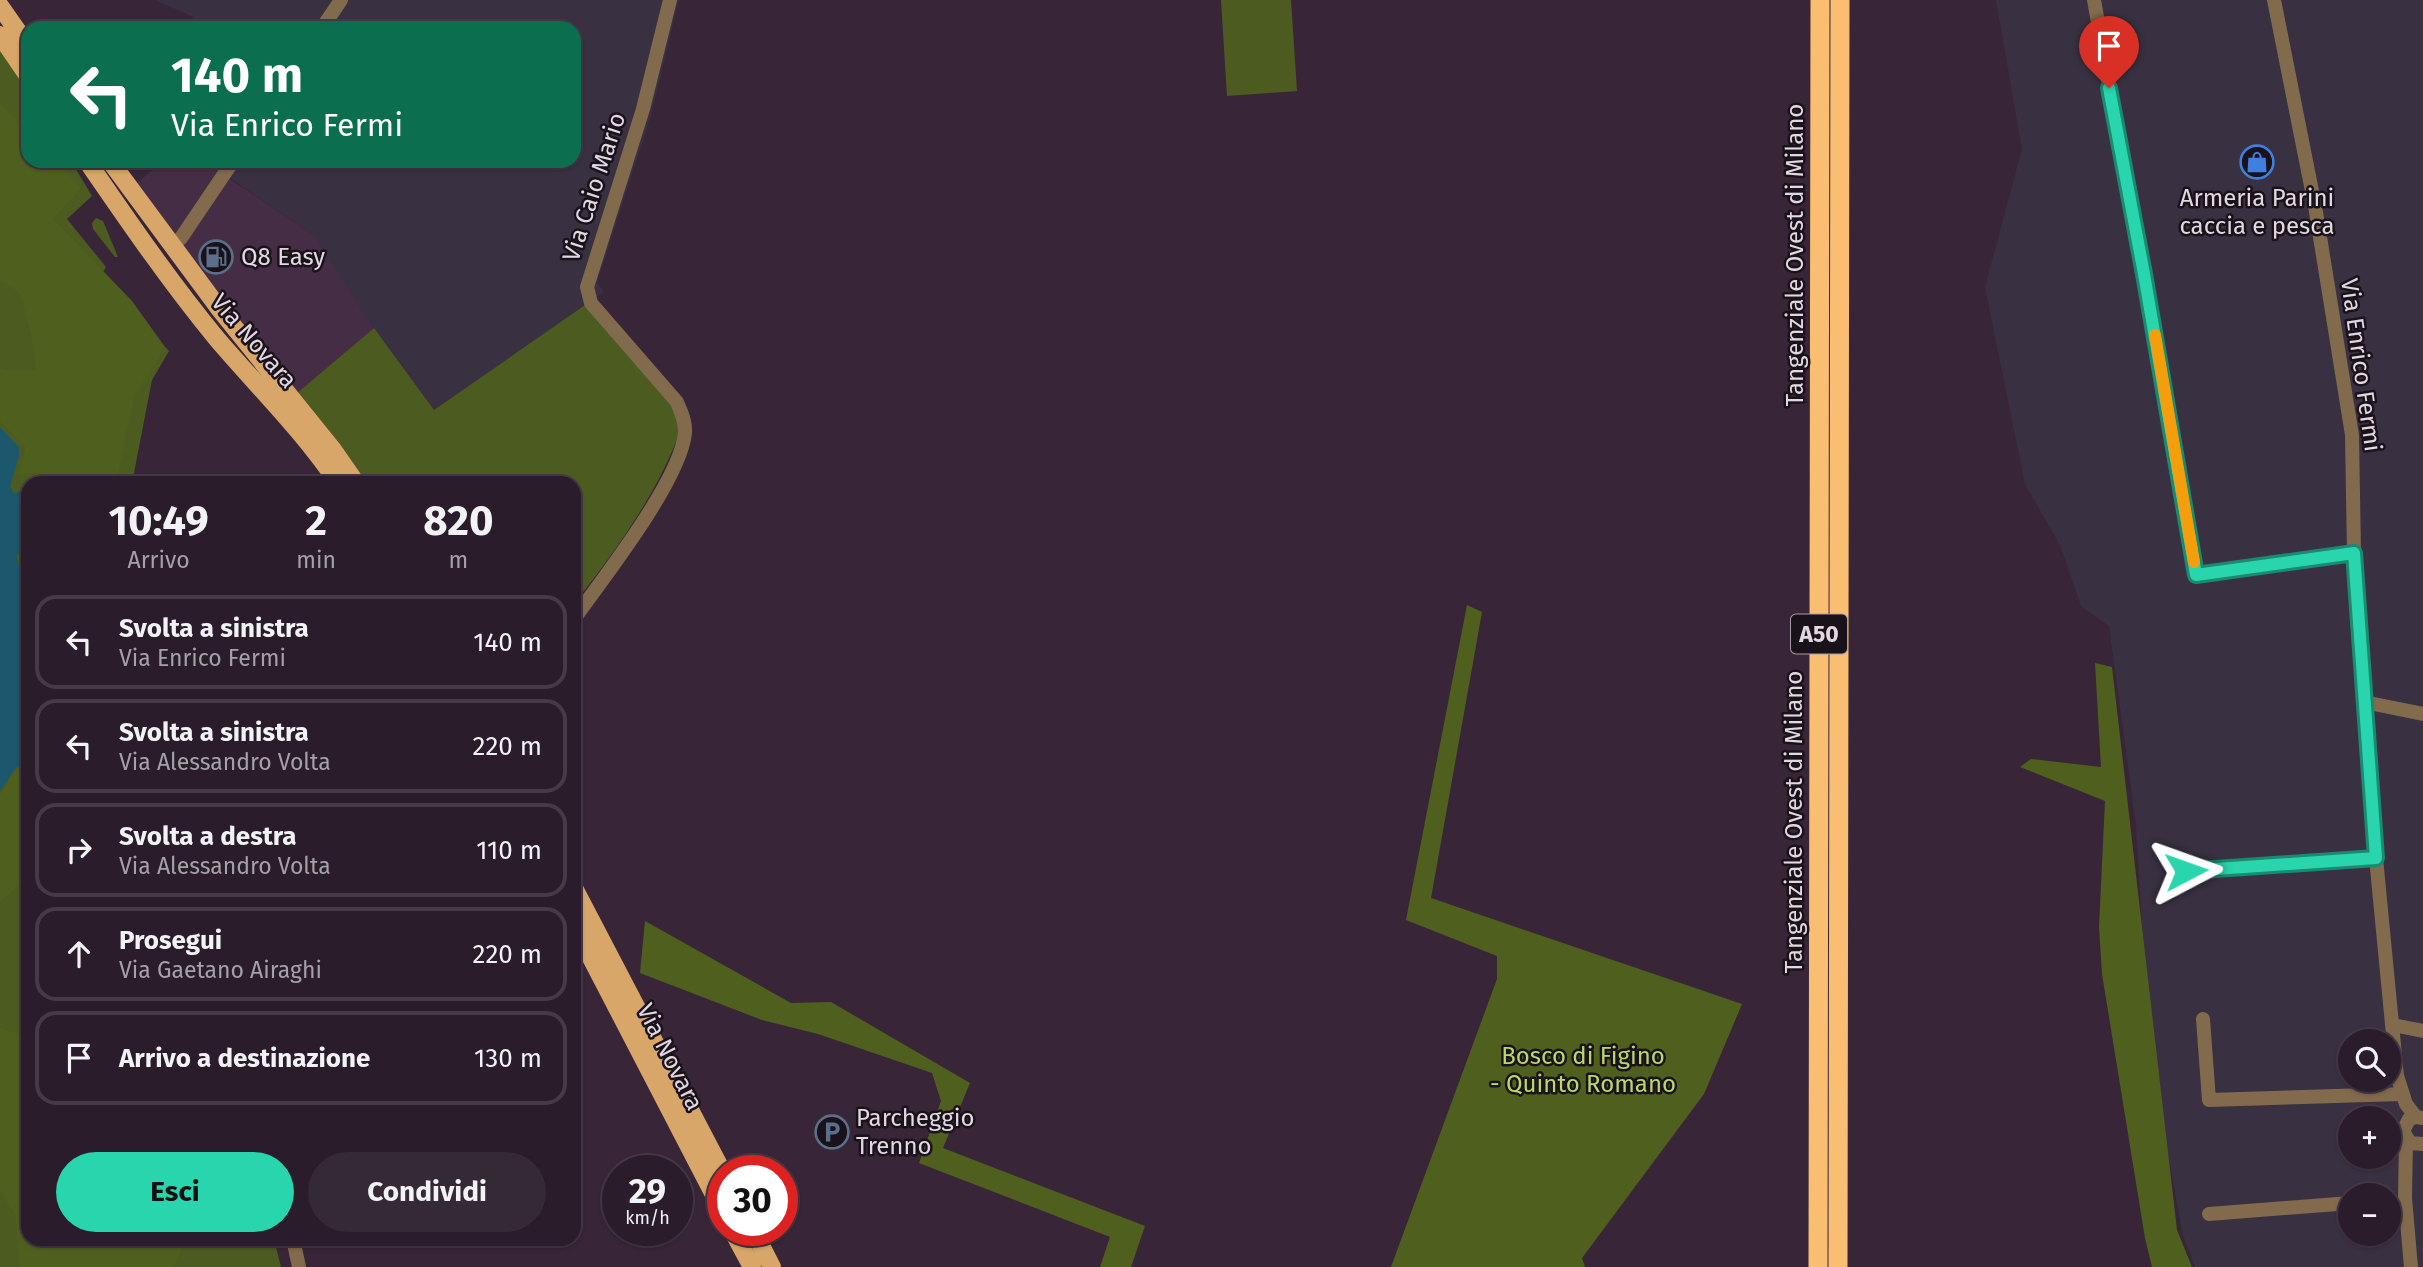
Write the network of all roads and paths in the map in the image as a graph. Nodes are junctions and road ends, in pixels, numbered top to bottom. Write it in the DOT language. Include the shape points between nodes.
graph roads {
  1 [pos="341,0"];
  2 [pos="670,0"];
  3 [pos="1820,0"];
  4 [pos="1840,0"];
  5 [pos="2094,0"];
  6 [pos="2274,0"];
  7 [pos="0,6"];
  8 [pos="327,21"];
  9 [pos="0,35"];
  10 [pos="21,36"];
  11 [pos="21,66"];
  12 [pos="92,168"];
  13 [pos="115,168"];
  14 [pos="228,168"];
  15 [pos="172,246"];
  16 [pos="156,260"];
  17 [pos="333,476"];
  18 [pos="351,476"];
  19 [pos="2354,553"];
  20 [pos="581,609"];
  21 [pos="2364,702"];
  22 [pos="2423,714"];
  23 [pos="2376,858"];
  24 [pos="2186,871"];
  25 [pos="581,901"];
  26 [pos="581,938"];
  27 [pos="2203,1019"];
  28 [pos="2393,1026"];
  29 [pos="2423,1031"];
  30 [pos="2397,1094"];
  31 [pos="2420,1117"];
  32 [pos="2413,1139"];
  33 [pos="714,1155"];
  34 [pos="707,1181"];
  35 [pos="2401,1198"];
  36 [pos="2405,1198"];
  37 [pos="2338,1204"];
  38 [pos="2208,1214"];
  39 [pos="294,1246"];
  40 [pos="741,1246"];
  41 [pos="761,1246"];
  42 [pos="299,1267"];
  43 [pos="752,1267"];
  44 [pos="772,1267"];
  45 [pos="1818,1267"];
  46 [pos="1838,1267"];
  47 [pos="2412,1267"];
  1 -- 8 [label="street"];
  2 -- 20 [label="street, Via Caio Mario" via="643,109 587,287 591,303 677,402 685,433 663,489"];
  3 -- 45 [label="highway, Tangenziale Ovest di Milano / A50"];
  4 -- 46 [label="highway, Tangenziale Ovest di Milano / A50"];
  5 -- 19 [label="street" via="2196,575"];
  6 -- 19 [label="street, Via Enrico Fermi" via="2315,206 2352,435"];
  7 -- 10 [label="main road"];
  9 -- 11 [label="main road"];
  12 -- 16 [label="main road, Via Novara"];
  13 -- 15 [label="main road, Via Novara"];
  14 -- 15 [label="street"];
  15 -- 16 [label="main road"];
  15 -- 18 [label="main road, Via Novara"];
  16 -- 17 [label="main road, Via Novara"];
  19 -- 21 [label="street, Via Enrico Fermi"];
  21 -- 22 [label="street"];
  21 -- 23 [label="street, Via Enrico Fermi"];
  23 -- 24 [label="street"];
  23 -- 28 [label="street, Via Enrico Fermi"];
  25 -- 33 [label="main road, Via Novara"];
  26 -- 34 [label="main road, Via Novara"];
  27 -- 30 [label="street" via="2209,1100"];
  28 -- 29 [label="street"];
  28 -- 30 [label="street, Via Enrico Fermi" via="2397,1076 2392,1085"];
  30 -- 31 [label="street"];
  30 -- 32 [label="street"];
  31 -- 32 [label="street" via="2409,1119"];
  32 -- 36 [label="street" via="2405,1158"];
  35 -- 36 [label="street"];
  36 -- 47 [label="street"];
  37 -- 38 [label="street"];
  39 -- 42 [label="street"];
  40 -- 43 [label="main road"];
  41 -- 44 [label="main road"];
}
